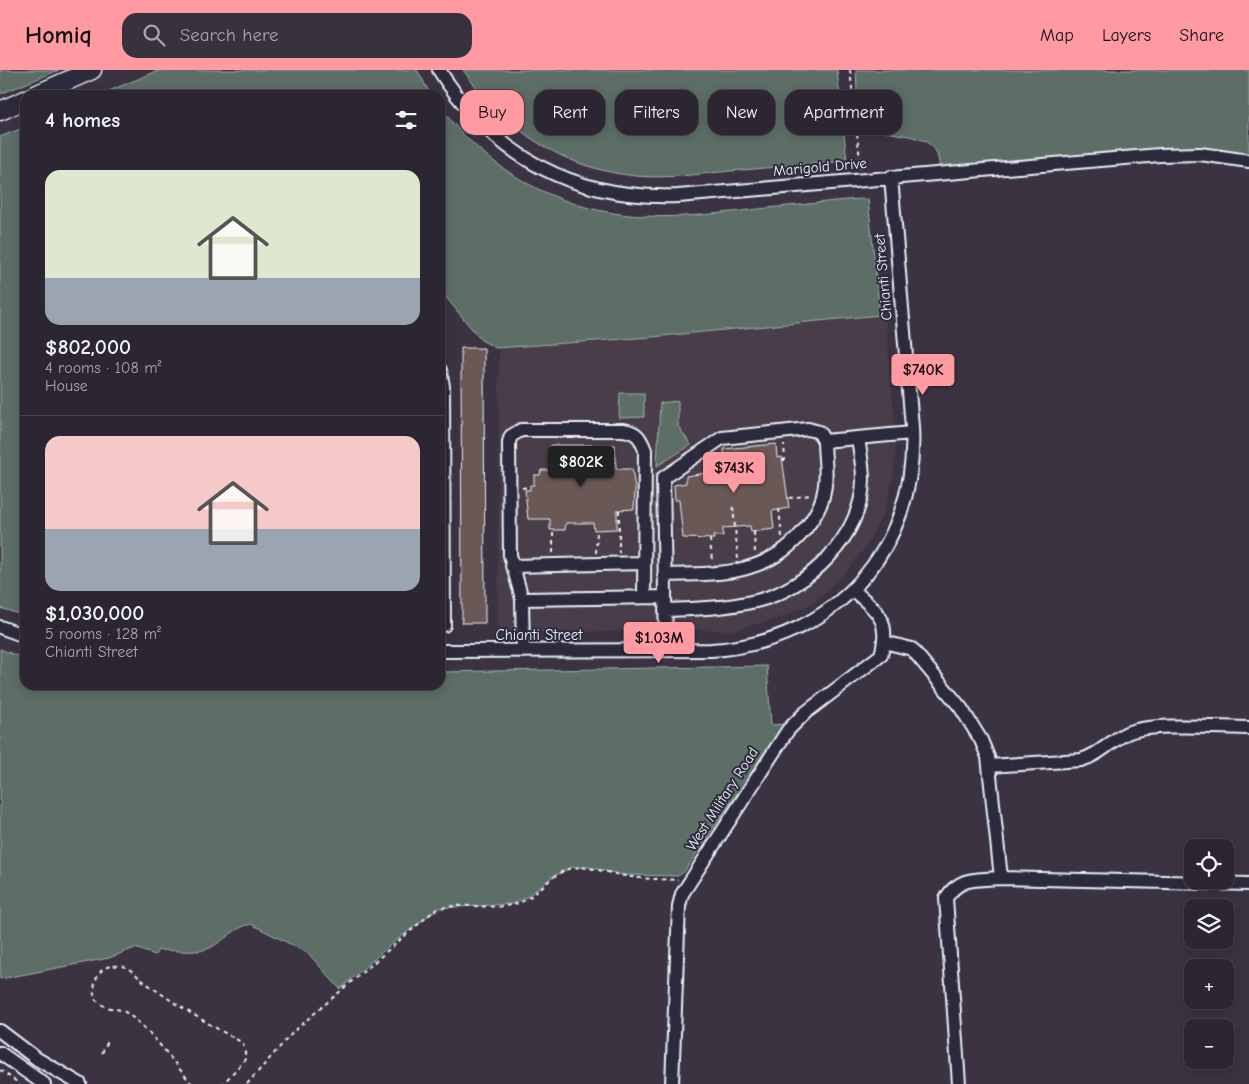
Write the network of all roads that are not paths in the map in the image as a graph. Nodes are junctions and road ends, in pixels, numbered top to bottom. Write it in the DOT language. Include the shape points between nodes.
graph roads {
  1 [pos="92,70"];
  2 [pos="439,70"];
  3 [pos="46,90"];
  4 [pos="20,102"];
  5 [pos="0,111"];
  6 [pos="1249,161"];
  7 [pos="891,177"];
  8 [pos="912,433"];
  9 [pos="858,438"];
  10 [pos="824,441"];
  11 [pos="644,563"];
  12 [pos="512,566"];
  13 [pos="664,575"];
  14 [pos="852,590"];
  15 [pos="644,597"];
  16 [pos="665,597"];
  17 [pos="522,599"];
  18 [pos="665,610"];
  19 [pos="0,627"];
  20 [pos="20,634"];
  21 [pos="884,642"];
  22 [pos="666,650"];
  23 [pos="445,651"];
  24 [pos="523,651"];
  25 [pos="1249,728"];
  26 [pos="989,766"];
  27 [pos="1000,878"];
  28 [pos="1249,884"];
  29 [pos="0,1031"];
  30 [pos="0,1053"];
  31 [pos="44,1084"];
  32 [pos="80,1084"];
  33 [pos="672,1084"];
  34 [pos="959,1084"];
  1 -- 3 [label="highway"];
  2 -- 7 [label="street, Marigold Drive" via="465,106 496,138 540,168 589,188 623,195 659,197"];
  4 -- 5 [label="highway"];
  6 -- 7 [label="street, Marigold Drive" via="1180,154"];
  7 -- 8 [label="street, Chianti Street"];
  8 -- 9 [label="street"];
  8 -- 14 [label="street, Chianti Street" via="909,483 899,520 884,550"];
  9 -- 10 [label="street"];
  9 -- 18 [label="street" via="863,480 860,500 850,526 834,550 812,573 786,590 758,601 705,609"];
  10 -- 13 [label="street" via="826,475 822,502 798,538 783,552 768,562 726,573"];
  10 -- 13 [label="street" via="819,432 808,429 722,438 663,478"];
  11 -- 12 [label="street"];
  11 -- 12 [label="street" via="645,450 640,436 623,430 521,430 511,436 509,442"];
  11 -- 15 [label="street"];
  12 -- 17 [label="street"];
  13 -- 16 [label="street"];
  14 -- 21 [label="street" via="871,606 885,625"];
  14 -- 22 [label="street, Chianti Street" via="812,622 764,642 729,649"];
  15 -- 16 [label="street"];
  15 -- 17 [label="street"];
  16 -- 18 [label="street"];
  17 -- 24 [label="street"];
  18 -- 22 [label="street"];
  19 -- 20 [label="street"];
  21 -- 26 [label="street" via="912,649 961,708 981,740"];
  21 -- 33 [label="street, West Military Road" via="880,655 788,730 688,880 679,906"];
  22 -- 24 [label="street, Chianti Street"];
  23 -- 24 [label="street, Chianti Street"];
  25 -- 26 [label="street" via="1146,728 1126,733 1095,756 1081,760"];
  26 -- 27 [label="street"];
  27 -- 28 [label="street"];
  27 -- 34 [label="street" via="961,882 946,898"];
  29 -- 32 [label="street" via="37,1059"];
  30 -- 31 [label="street"];
}
